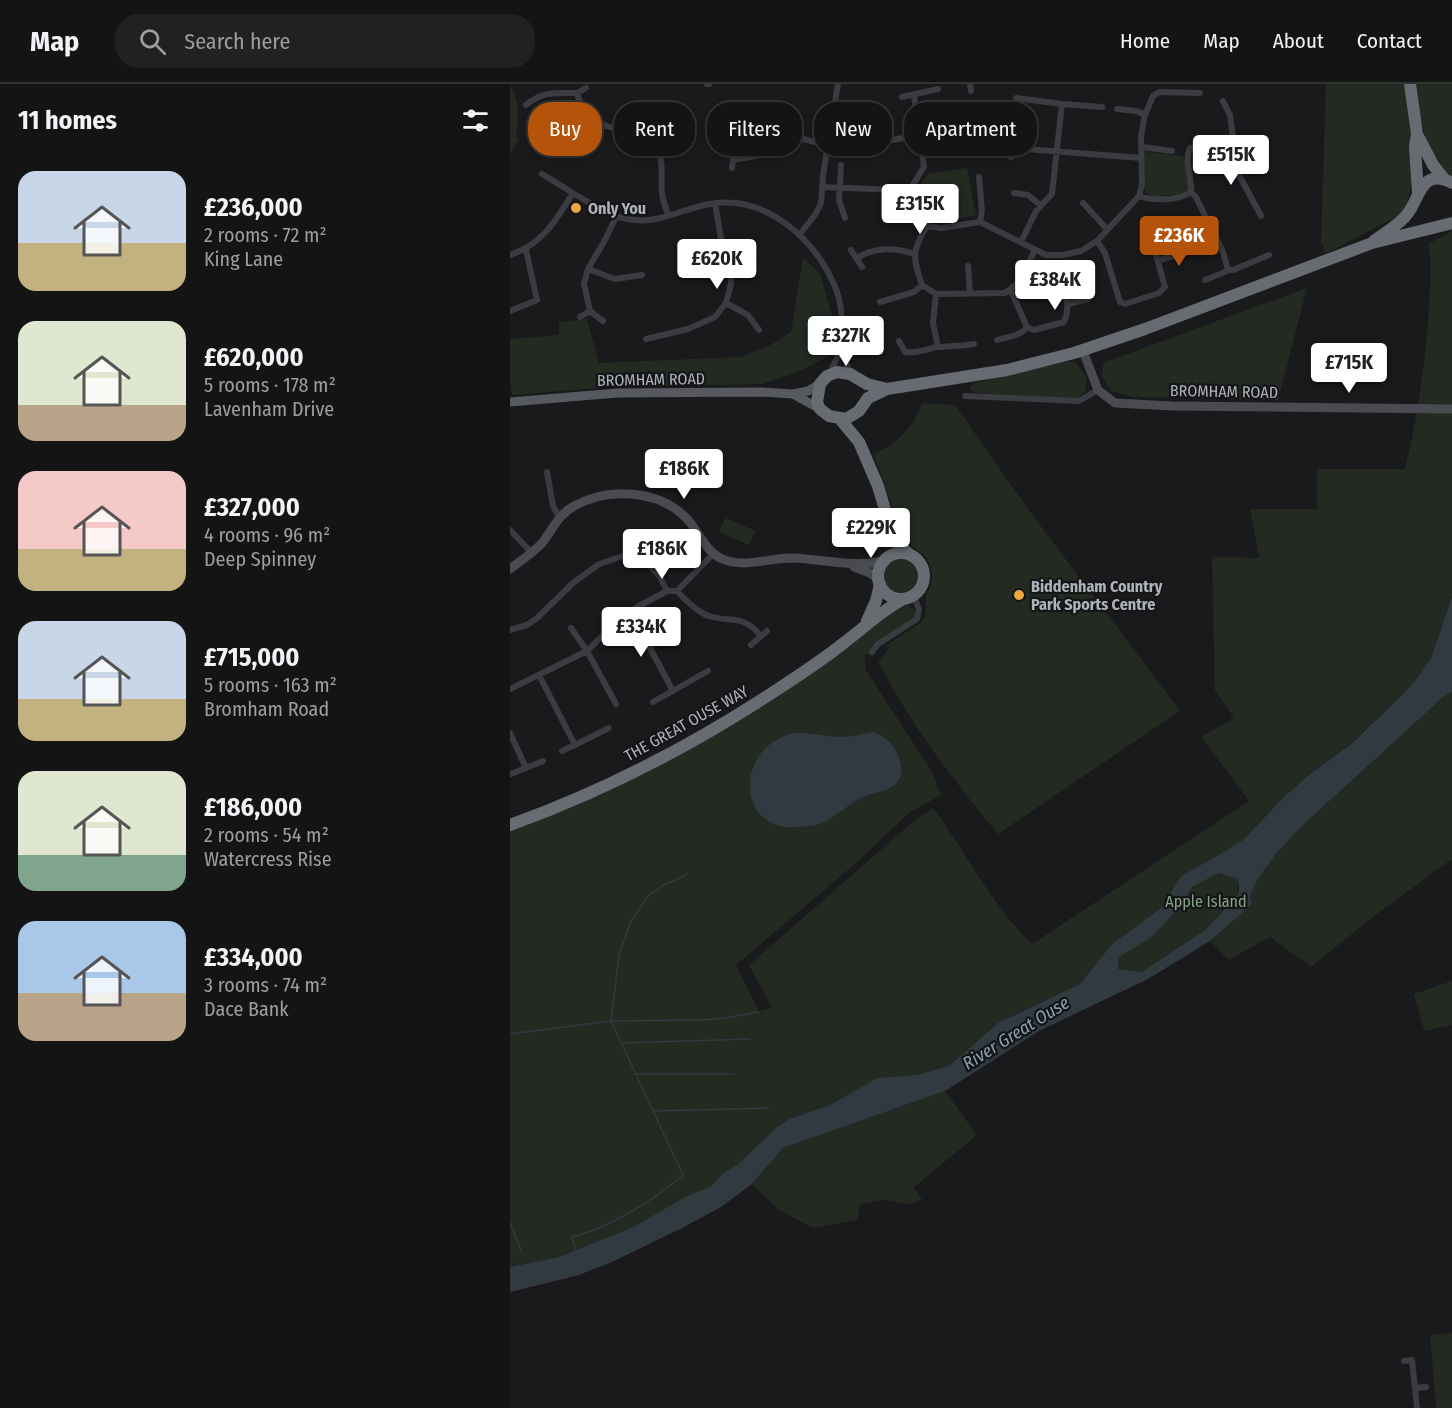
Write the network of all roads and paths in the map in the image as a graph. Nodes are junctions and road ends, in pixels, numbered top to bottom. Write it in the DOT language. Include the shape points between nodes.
graph roads {
  1 [pos="838,84"];
  2 [pos="1410,84"];
  3 [pos="586,88"];
  4 [pos="938,89"];
  5 [pos="577,93"];
  6 [pos="1200,93"];
  7 [pos="914,95"];
  8 [pos="902,97"];
  9 [pos="1016,98"];
  10 [pos="1223,101"];
  11 [pos="835,102"];
  12 [pos="915,102"];
  13 [pos="1062,104"];
  14 [pos="526,105"];
  15 [pos="1102,107"];
  16 [pos="1118,109"];
  17 [pos="1145,115"];
  18 [pos="1417,134"];
  19 [pos="814,142"];
  20 [pos="1235,144"];
  21 [pos="1142,147"];
  22 [pos="1037,150"];
  23 [pos="1172,150"];
  24 [pos="1058,151"];
  25 [pos="733,156"];
  26 [pos="826,156"];
  27 [pos="923,156"];
  28 [pos="1141,159"];
  29 [pos="733,160"];
  30 [pos="841,165"];
  31 [pos="732,168"];
  32 [pos="542,174"];
  33 [pos="979,177"];
  34 [pos="1449,182"];
  35 [pos="822,187"];
  36 [pos="840,188"];
  37 [pos="1191,192"];
  38 [pos="573,193"];
  39 [pos="1014,193"];
  40 [pos="907,194"];
  41 [pos="1139,196"];
  42 [pos="1417,197"];
  43 [pos="1083,202"];
  44 [pos="716,203"];
  45 [pos="1040,205"];
  46 [pos="668,215"];
  47 [pos="1261,216"];
  48 [pos="616,217"];
  49 [pos="845,218"];
  50 [pos="980,222"];
  51 [pos="1452,223"];
  52 [pos="927,226"];
  53 [pos="1434,226"];
  54 [pos="1107,229"];
  55 [pos="800,234"];
  56 [pos="1151,237"];
  57 [pos="1097,241"];
  58 [pos="1021,242"];
  59 [pos="1372,243"];
  60 [pos="526,250"];
  61 [pos="723,250"];
  62 [pos="851,250"];
  63 [pos="1035,250"];
  64 [pos="1193,250"];
  65 [pos="914,254"];
  66 [pos="510,255"];
  67 [pos="1269,255"];
  68 [pos="857,258"];
  69 [pos="1159,260"];
  70 [pos="968,266"];
  71 [pos="862,267"];
  72 [pos="698,268"];
  73 [pos="588,269"];
  74 [pos="1228,270"];
  75 [pos="642,275"];
  76 [pos="1205,280"];
  77 [pos="922,285"];
  78 [pos="1063,287"];
  79 [pos="1011,291"];
  80 [pos="970,293"];
  81 [pos="936,294"];
  82 [pos="1088,299"];
  83 [pos="880,302"];
  84 [pos="726,303"];
  85 [pos="1069,304"];
  86 [pos="510,310"];
  87 [pos="590,311"];
  88 [pos="580,317"];
  89 [pos="603,321"];
  90 [pos="1027,327"];
  91 [pos="759,330"];
  92 [pos="646,339"];
  93 [pos="997,340"];
  94 [pos="899,341"];
  95 [pos="975,344"];
  96 [pos="842,346"];
  97 [pos="938,347"];
  98 [pos="1083,351"];
  99 [pos="854,377"];
  100 [pos="824,380"];
  101 [pos="887,389"];
  102 [pos="1098,390"];
  103 [pos="793,394"];
  104 [pos="965,396"];
  105 [pos="510,402"];
  106 [pos="861,408"];
  107 [pos="820,409"];
  108 [pos="1452,409"];
  109 [pos="840,419"];
  110 [pos="859,442"];
  111 [pos="547,472"];
  112 [pos="559,517"];
  113 [pos="891,530"];
  114 [pos="513,533"];
  115 [pos="510,541"];
  116 [pos="531,552"];
  117 [pos="714,553"];
  118 [pos="909,554"];
  119 [pos="641,556"];
  120 [pos="885,560"];
  121 [pos="648,564"];
  122 [pos="849,565"];
  123 [pos="510,569"];
  124 [pos="879,581"];
  125 [pos="667,591"];
  126 [pos="677,591"];
  127 [pos="909,597"];
  128 [pos="627,614"];
  129 [pos="865,625"];
  130 [pos="571,628"];
  131 [pos="510,630"];
  132 [pos="767,631"];
  133 [pos="761,636"];
  134 [pos="751,645"];
  135 [pos="587,651"];
  136 [pos="872,652"];
  137 [pos="708,671"];
  138 [pos="539,675"];
  139 [pos="510,689"];
  140 [pos="673,691"];
  141 [pos="652,702"];
  142 [pos="616,704"];
  143 [pos="609,728"];
  144 [pos="510,734"];
  145 [pos="575,745"];
  146 [pos="562,751"];
  147 [pos="543,761"];
  148 [pos="526,768"];
  149 [pos="511,774"];
  150 [pos="510,825"];
  151 [pos="1404,1360"];
  152 [pos="1426,1387"];
  153 [pos="1415,1388"];
  154 [pos="1417,1408"];
  1 -- 11 [label="street"];
  2 -- 18 [label="highway"];
  3 -- 5 [label="street"];
  4 -- 7 [label="street"];
  5 -- 14 [label="street" via="543,94"];
  5 -- 46 [label="street" via="581,109 592,120 607,128 647,136 656,145"];
  6 -- 17 [label="street" via="1155,94"];
  7 -- 8 [label="street"];
  7 -- 12 [label="street"];
  9 -- 13 [label="street"];
  10 -- 20 [label="street"];
  13 -- 15 [label="street"];
  13 -- 24 [label="street"];
  16 -- 17 [label="street"];
  17 -- 21 [label="street"];
  18 -- 34 [label="highway" via="1433,165"];
  18 -- 42 [label="highway"];
  19 -- 29 [label="street" via="804,139 784,142 765,154"];
  20 -- 37 [label="street" via="1190,148 1187,155"];
  20 -- 47 [label="street" via="1238,173"];
  21 -- 23 [label="street"];
  21 -- 28 [label="street"];
  22 -- 24 [label="street"];
  24 -- 28 [label="street"];
  24 -- 45 [label="street" via="1052,194"];
  25 -- 29 [label="street"];
  26 -- 35 [label="street"];
  27 -- 40 [label="street" via="924,167"];
  28 -- 41 [label="street"];
  29 -- 31 [label="street"];
  30 -- 36 [label="street"];
  32 -- 38 [label="street"];
  33 -- 50 [label="street"];
  34 -- 42 [label="highway" via="1430,181"];
  35 -- 36 [label="street"];
  35 -- 55 [label="street" via="819,210"];
  36 -- 40 [label="street" via="898,190"];
  36 -- 49 [label="street"];
  37 -- 41 [label="street" via="1152,201"];
  37 -- 74 [label="street" via="1223,252"];
  38 -- 48 [label="street"];
  38 -- 60 [label="street" via="556,220"];
  39 -- 45 [label="street" via="1028,195"];
  40 -- 52 [label="street"];
  41 -- 54 [label="street"];
  42 -- 53 [label="highway" via="1416,208 1422,220"];
  42 -- 59 [label="highway" via="1409,213"];
  43 -- 54 [label="street"];
  44 -- 46 [label="street"];
  44 -- 55 [label="street" via="757,208"];
  44 -- 61 [label="street"];
  45 -- 58 [label="street"];
  46 -- 48 [label="street" via="636,221"];
  48 -- 73 [label="street"];
  50 -- 52 [label="street" via="941,228"];
  50 -- 58 [label="street"];
  51 -- 53 [label="highway"];
  52 -- 65 [label="street"];
  53 -- 59 [label="highway"];
  54 -- 57 [label="street"];
  55 -- 96 [label="street" via="836,290 842,310"];
  56 -- 69 [label="street"];
  57 -- 63 [label="street" via="1063,255"];
  57 -- 69 [label="street" via="1120,302 1125,304 1159,293 1165,287"];
  58 -- 63 [label="street"];
  59 -- 98 [label="highway"];
  60 -- 66 [label="street"];
  60 -- 86 [label="street" via="537,300"];
  61 -- 72 [label="street"];
  61 -- 84 [label="street" via="731,269"];
  62 -- 68 [label="street"];
  63 -- 79 [label="street"];
  64 -- 69 [label="street"];
  65 -- 68 [label="street" via="899,248 872,251"];
  65 -- 77 [label="street"];
  67 -- 74 [label="street"];
  68 -- 71 [label="street"];
  70 -- 80 [label="street"];
  73 -- 75 [label="street" via="615,279"];
  73 -- 87 [label="street" via="584,284"];
  74 -- 76 [label="street"];
  77 -- 81 [label="street"];
  77 -- 83 [label="street" via="914,292"];
  78 -- 85 [label="street"];
  79 -- 80 [label="street"];
  79 -- 90 [label="street"];
  80 -- 81 [label="street"];
  81 -- 97 [label="street" via="933,323"];
  82 -- 85 [label="street"];
  84 -- 91 [label="street" via="748,315"];
  84 -- 92 [label="street" via="716,316 688,330"];
  85 -- 90 [label="street" via="1064,322 1034,330"];
  87 -- 88 [label="street"];
  87 -- 89 [label="street"];
  90 -- 93 [label="street"];
  94 -- 97 [label="street" via="905,352 911,353"];
  95 -- 97 [label="street"];
  96 -- 99 [label="street"];
  96 -- 100 [label="street"];
  98 -- 101 [label="highway" via="1007,370"];
  98 -- 102 [label="street"];
  99 -- 100 [label="highway" via="837,372"];
  99 -- 101 [label="highway"];
  99 -- 106 [label="highway" via="863,388"];
  100 -- 103 [label="main road, BROMHAM ROAD" via="813,389"];
  100 -- 107 [label="highway" via="817,396"];
  101 -- 106 [label="highway" via="874,394"];
  102 -- 104 [label="street" via="1079,401"];
  102 -- 108 [label="street, BROMHAM ROAD" via="1115,403 1125,404"];
  103 -- 105 [label="main road, BROMHAM ROAD" via="617,393"];
  103 -- 107 [label="main road, BROMHAM ROAD"];
  106 -- 109 [label="highway"];
  106 -- 110 [label="highway"];
  107 -- 109 [label="highway"];
  109 -- 110 [label="highway"];
  110 -- 113 [label="highway"];
  111 -- 112 [label="street"];
  112 -- 116 [label="street" via="541,545"];
  112 -- 117 [label="street" via="576,505 603,495 647,496 687,518"];
  113 -- 118 [label="highway"];
  113 -- 120 [label="highway"];
  114 -- 115 [label="street"];
  114 -- 116 [label="street"];
  116 -- 123 [label="street"];
  117 -- 122 [label="street" via="733,562 790,558"];
  117 -- 126 [label="street"];
  118 -- 120 [label="highway" via="899,552"];
  118 -- 127 [label="highway" via="918,559 924,573 923,583"];
  119 -- 131 [label="street" via="632,553 599,564 527,626"];
  120 -- 122 [label="street"];
  120 -- 124 [label="highway" via="879,570"];
  121 -- 125 [label="street"];
  122 -- 124 [label="street"];
  124 -- 127 [label="highway" via="889,595"];
  124 -- 129 [label="highway, THE GREAT OUSE WAY" via="876,601"];
  125 -- 126 [label="street"];
  125 -- 128 [label="street"];
  126 -- 133 [label="street" via="698,610 714,617 741,620"];
  127 -- 129 [label="highway, THE GREAT OUSE WAY"];
  127 -- 136 [label="street" via="919,609 917,619"];
  128 -- 135 [label="street"];
  128 -- 140 [label="street"];
  129 -- 150 [label="highway, THE GREAT OUSE WAY" via="778,690 694,740 608,784"];
  130 -- 135 [label="street"];
  132 -- 133 [label="street"];
  133 -- 134 [label="street"];
  135 -- 138 [label="street"];
  135 -- 142 [label="street"];
  137 -- 140 [label="street"];
  138 -- 139 [label="street"];
  138 -- 145 [label="street"];
  140 -- 141 [label="street"];
  143 -- 145 [label="street"];
  144 -- 148 [label="street"];
  145 -- 146 [label="street"];
  147 -- 148 [label="street"];
  148 -- 149 [label="street"];
  151 -- 153 [label="street" via="1412,1360"];
  152 -- 153 [label="street"];
  153 -- 154 [label="street"];
}
